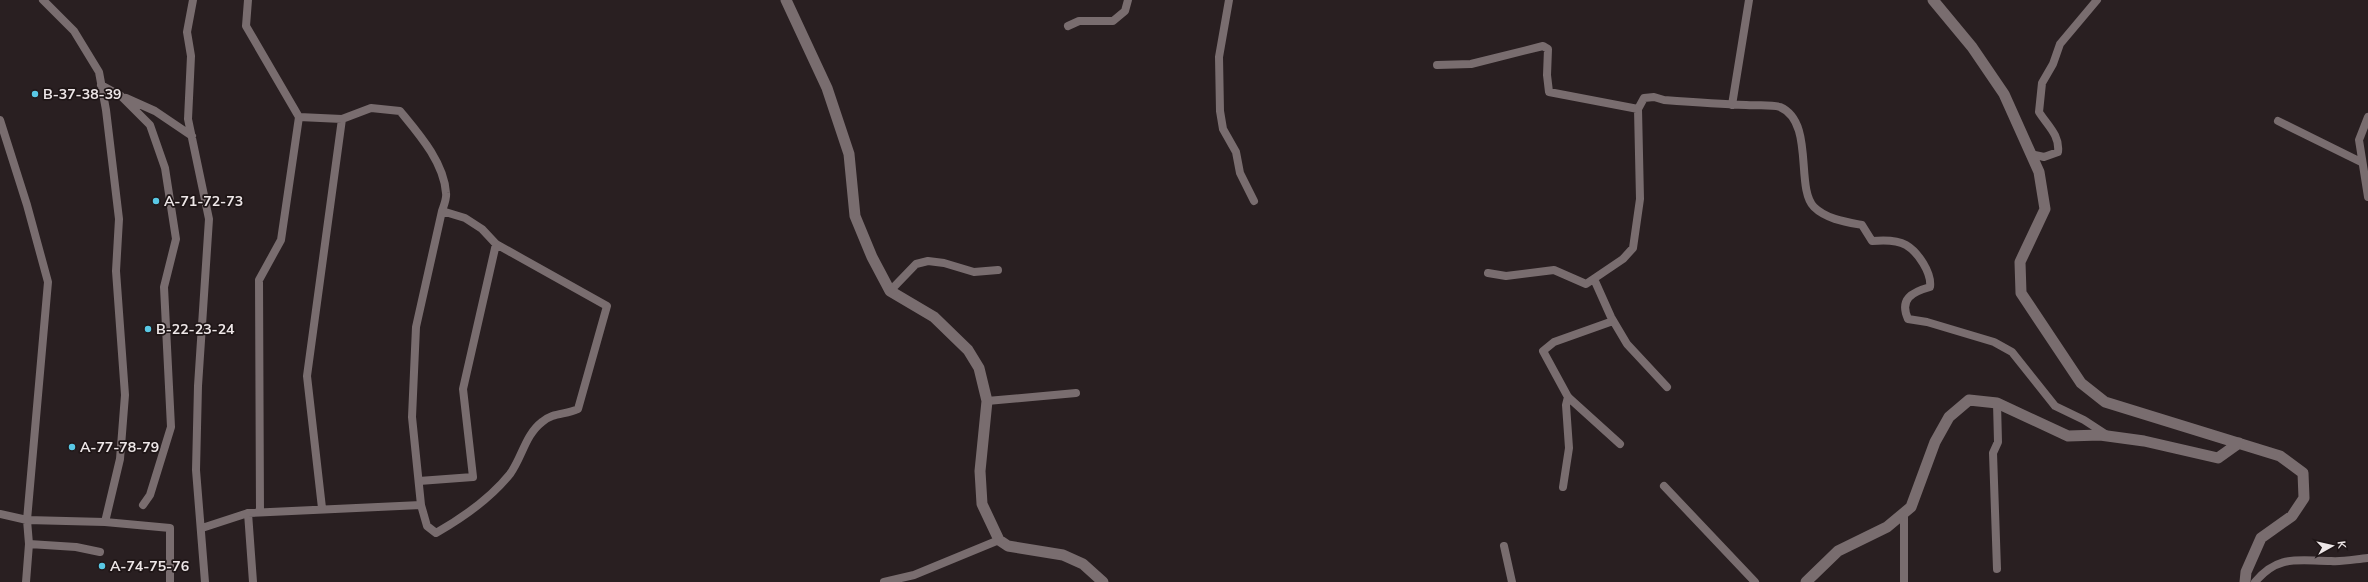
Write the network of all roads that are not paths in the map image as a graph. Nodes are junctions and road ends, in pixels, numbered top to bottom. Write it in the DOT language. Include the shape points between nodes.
graph roads {
  1 [pos="43,0"];
  2 [pos="193,0"];
  3 [pos="248,0"];
  4 [pos="786,0"];
  5 [pos="1128,0"];
  6 [pos="1229,0"];
  7 [pos="1749,0"];
  8 [pos="1933,0"];
  9 [pos="2097,0"];
  10 [pos="1068,26"];
  11 [pos="1437,65"];
  12 [pos="101,85"];
  13 [pos="121,96"];
  14 [pos="1732,105"];
  15 [pos="1638,109"];
  16 [pos="299,117"];
  17 [pos="2368,117"];
  18 [pos="342,119"];
  19 [pos="0,120"];
  20 [pos="2278,121"];
  21 [pos="192,136"];
  22 [pos="2031,154"];
  23 [pos="2361,162"];
  24 [pos="2368,197"];
  25 [pos="1254,201"];
  26 [pos="442,211"];
  27 [pos="496,244"];
  28 [pos="998,270"];
  29 [pos="1488,274"];
  30 [pos="1594,279"];
  31 [pos="890,291"];
  32 [pos="1613,321"];
  33 [pos="1667,387"];
  34 [pos="1076,392"];
  35 [pos="1568,397"];
  36 [pos="987,401"];
  37 [pos="1997,403"];
  38 [pos="2110,436"];
  39 [pos="2239,443"];
  40 [pos="1620,444"];
  41 [pos="419,481"];
  42 [pos="1664,486"];
  43 [pos="1563,487"];
  44 [pos="421,504"];
  45 [pos="143,505"];
  46 [pos="322,508"];
  47 [pos="260,512"];
  48 [pos="248,513"];
  49 [pos="1904,513"];
  50 [pos="0,514"];
  51 [pos="27,520"];
  52 [pos="105,522"];
  53 [pos="202,528"];
  54 [pos="999,540"];
  55 [pos="29,544"];
  56 [pos="1504,546"];
  57 [pos="100,552"];
  58 [pos="2368,558"];
  59 [pos="1997,569"];
  60 [pos="26,578"];
  61 [pos="18,582"];
  62 [pos="170,582"];
  63 [pos="204,582"];
  64 [pos="253,582"];
  65 [pos="884,582"];
  66 [pos="1103,582"];
  67 [pos="1512,582"];
  68 [pos="1755,582"];
  69 [pos="1806,582"];
  70 [pos="1904,582"];
  71 [pos="2245,582"];
  72 [pos="2255,582"];
  1 -- 12 [label="street" via="74,31 99,72"];
  2 -- 21 [label="street" via="187,32 191,56 188,119"];
  3 -- 16 [label="street" via="246,26"];
  4 -- 31 [label="street" via="827,88 849,154 855,216"];
  5 -- 10 [label="street" via="1125,11 1113,21 1079,21"];
  6 -- 25 [label="street" via="1219,57 1220,111 1223,129 1236,152 1240,173"];
  7 -- 14 [label="street"];
  8 -- 22 [label="street" via="1972,47 2004,94"];
  9 -- 22 [label="street" via="2060,44 2042,83 2039,112 2060,143 2058,152 2044,157"];
  11 -- 15 [label="street" via="1471,64 1543,46 1548,49 1549,92"];
  12 -- 13 [label="street"];
  12 -- 52 [label="street" via="118,219 116,271 125,395 120,459"];
  13 -- 21 [label="street" via="155,111"];
  13 -- 45 [label="street" via="150,125 165,168 176,238 164,287 171,426 150,495"];
  14 -- 15 [label="street" via="1654,97 1644,98"];
  14 -- 38 [label="street" via="1779,107 1789,113 1794,120 1804,154 1808,198 1814,207 1844,222 1862,226 1872,241 1885,240 1906,245 1919,257 1931,279 1930,287 1915,291 1906,301 1904,310 1908,320 1927,322 1994,342 2012,352 2055,406"];
  15 -- 30 [label="street" via="1640,199 1633,248 1623,259"];
  16 -- 18 [label="street"];
  16 -- 47 [label="street" via="281,240 259,280"];
  17 -- 23 [label="street" via="2359,140"];
  18 -- 26 [label="street" via="371,108 400,111 426,143 439,170 446,193"];
  18 -- 46 [label="street" via="307,376"];
  19 -- 51 [label="street" via="48,282"];
  20 -- 23 [label="street"];
  21 -- 53 [label="street" via="209,219 198,386 196,470"];
  22 -- 39 [label="street" via="2039,172 2045,209 2020,262 2021,293 2081,383 2105,402"];
  23 -- 24 [label="street"];
  26 -- 27 [label="street" via="465,218 482,229"];
  26 -- 41 [label="street" via="416,327 412,417"];
  27 -- 41 [label="street" via="463,389 474,477"];
  27 -- 44 [label="street" via="607,306 589,374 578,409 569,414 554,414 541,422 521,450 510,473 468,515 436,533 427,526"];
  28 -- 31 [label="street" via="974,272 928,261 916,264"];
  29 -- 30 [label="street" via="1506,276 1554,270 1586,284"];
  30 -- 32 [label="street"];
  31 -- 36 [label="street" via="934,317 968,350 979,368"];
  32 -- 33 [label="street" via="1626,344"];
  32 -- 35 [label="street" via="1544,348 1546,360"];
  34 -- 36 [label="street"];
  35 -- 40 [label="street"];
  35 -- 43 [label="street" via="1566,405 1569,448"];
  36 -- 54 [label="street" via="980,470 982,504"];
  37 -- 38 [label="street" via="2068,436"];
  37 -- 49 [label="street" via="1969,400 1949,417 1935,442 1911,507"];
  37 -- 59 [label="street" via="1998,442 1993,453"];
  38 -- 39 [label="street" via="2218,458"];
  39 -- 71 [label="street" via="2280,456 2303,473 2304,498 2292,516 2261,538 2246,572"];
  41 -- 44 [label="street"];
  42 -- 68 [label="street"];
  44 -- 46 [label="street"];
  46 -- 47 [label="street"];
  47 -- 48 [label="street"];
  48 -- 53 [label="street"];
  48 -- 64 [label="street"];
  49 -- 69 [label="street" via="1887,528 1838,552"];
  49 -- 70 [label="street"];
  50 -- 51 [label="street"];
  51 -- 52 [label="street"];
  51 -- 55 [label="street"];
  52 -- 62 [label="street" via="170,528"];
  53 -- 63 [label="street"];
  54 -- 65 [label="street" via="914,575"];
  54 -- 66 [label="street" via="1008,546 1063,555 1083,564"];
  55 -- 57 [label="street" via="76,547"];
  55 -- 60 [label="street"];
  56 -- 67 [label="street"];
  58 -- 72 [label="street" via="2333,562 2289,560 2265,569"];
  60 -- 61 [label="street"];
}
